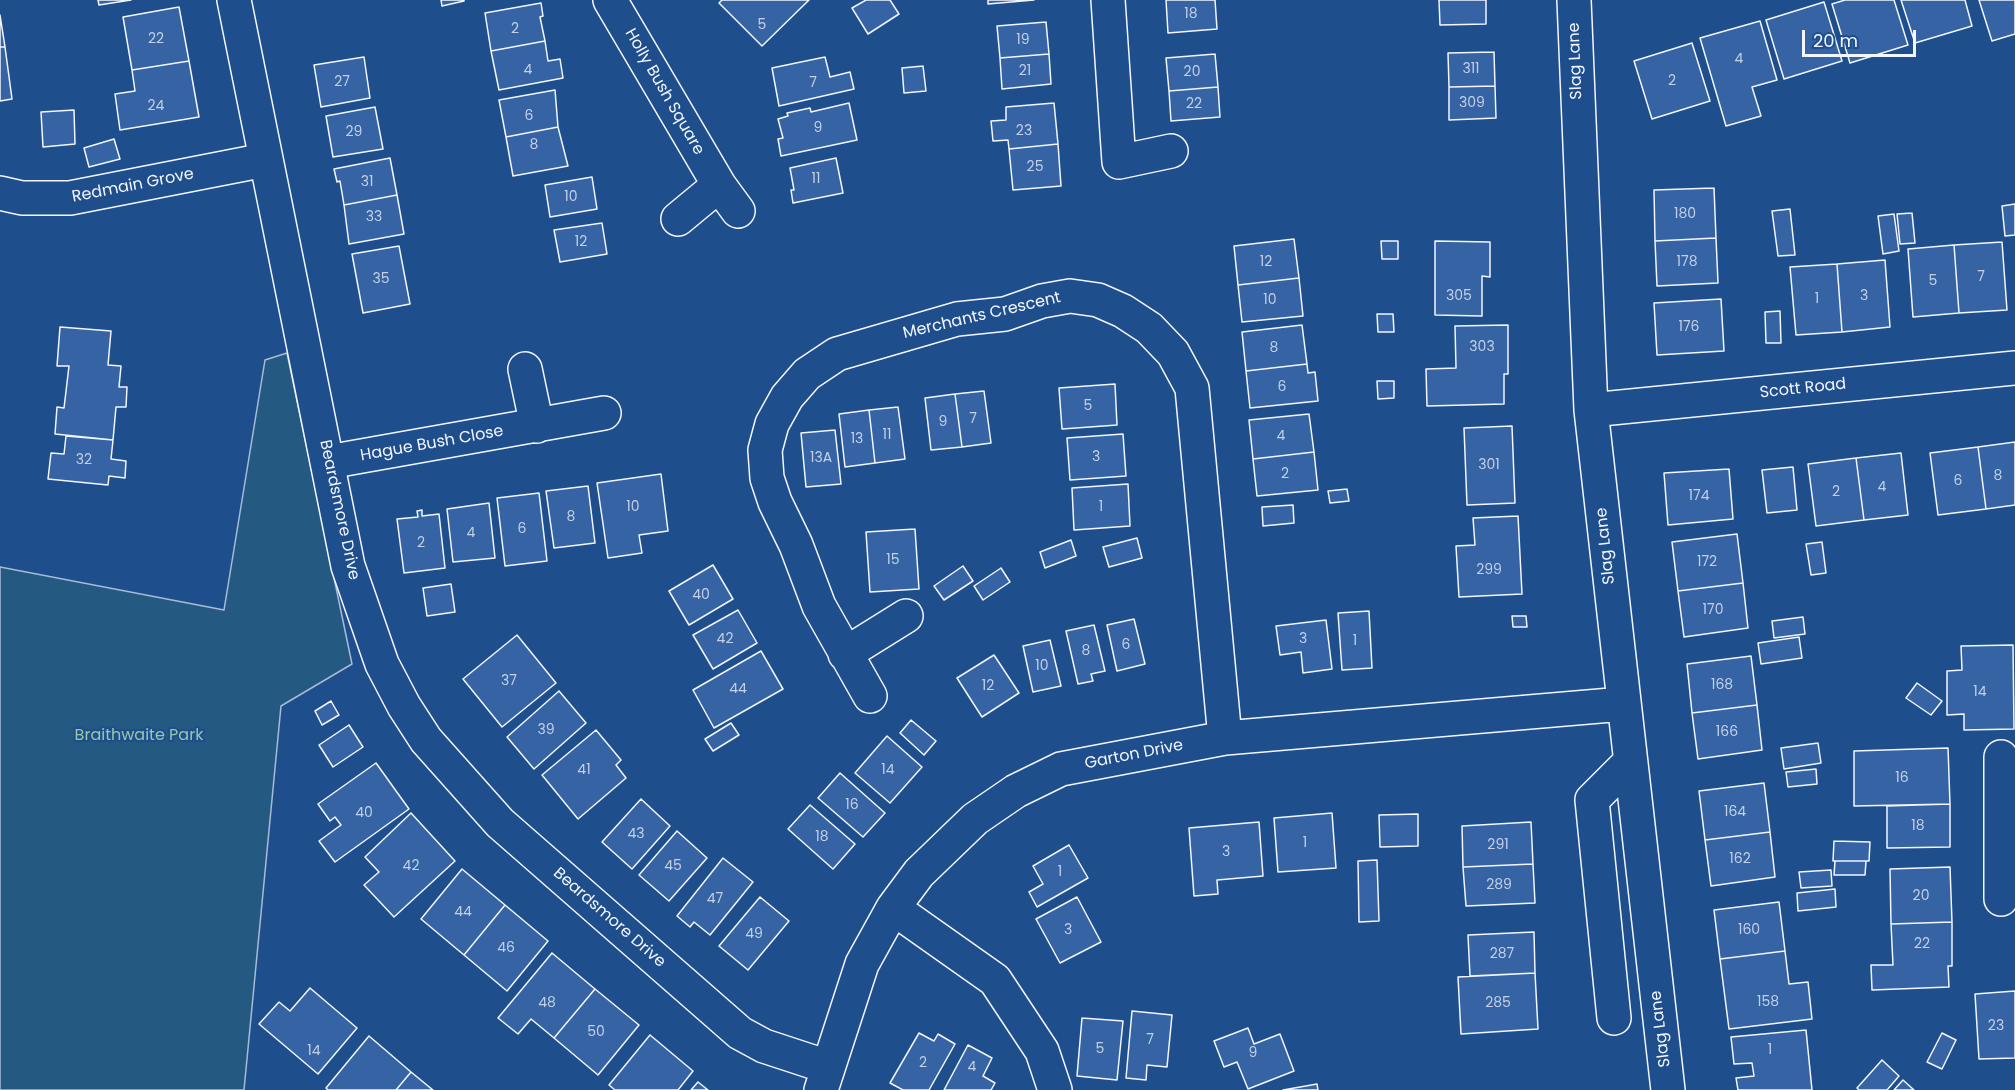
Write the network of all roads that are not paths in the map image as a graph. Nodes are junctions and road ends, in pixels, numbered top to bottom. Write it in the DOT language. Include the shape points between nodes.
graph roads {
  1 [pos="234,0"];
  2 [pos="610,0"];
  3 [pos="1108,0"];
  4 [pos="1574,0"];
  5 [pos="1171,151"];
  6 [pos="265,160"];
  7 [pos="719,185"];
  8 [pos="0,193"];
  9 [pos="738,211"];
  10 [pos="678,219"];
  11 [pos="2015,368"];
  12 [pos="525,369"];
  13 [pos="1591,410"];
  14 [pos="604,413"];
  15 [pos="537,426"];
  16 [pos="328,462"];
  17 [pos="906,616"];
  18 [pos="845,654"];
  19 [pos="870,696"];
  20 [pos="1623,704"];
  21 [pos="1225,738"];
  22 [pos="1630,762"];
  23 [pos="2006,778"];
  24 [pos="2001,899"];
  25 [pos="893,908"];
  26 [pos="1614,1018"];
  27 [pos="824,1079"];
  28 [pos="1055,1090"];
  29 [pos="1668,1090"];
  1 -- 6 [label="street, Beardsmore Drive"];
  2 -- 7 [label="street, Holly Bush Square"];
  3 -- 5 [label="street" via="1119,162"];
  4 -- 13 [label="street, Slag Lane"];
  6 -- 8 [label="street, Redmain Grove" via="70,198 21,198"];
  6 -- 16 [label="street, Beardsmore Drive"];
  7 -- 9 [label="street, Holly Bush Square"];
  7 -- 10 [label="street"];
  11 -- 13 [label="street, Scott Road"];
  12 -- 15 [label="street"];
  13 -- 20 [label="street, Slag Lane"];
  14 -- 15 [label="street, Hague Bush Close"];
  15 -- 16 [label="street, Hague Bush Close"];
  16 -- 27 [label="street, Beardsmore Drive" via="348,566 382,664 404,706 445,763 500,823 740,1033"];
  17 -- 18 [label="street"];
  18 -- 19 [label="street, Merchants Crescent"];
  18 -- 21 [label="street, Merchants Crescent" via="819,606 767,478 765,450 772,424 786,397 807,374 837,354 957,319 1005,314 1042,301 1070,296 1098,300 1123,310 1149,328 1173,353 1192,388"];
  20 -- 21 [label="street, Garton Drive"];
  20 -- 22 [label="street, Slag Lane"];
  21 -- 25 [label="street, Garton Drive" via="1061,769 1016,791 945,846"];
  22 -- 26 [label="street" via="1592,800"];
  22 -- 29 [label="street, Slag Lane"];
  23 -- 24 [label="street"];
  25 -- 27 [label="street, Garton Drive" via="862,964"];
  25 -- 28 [label="street" via="995,980 1042,1051"];
}
